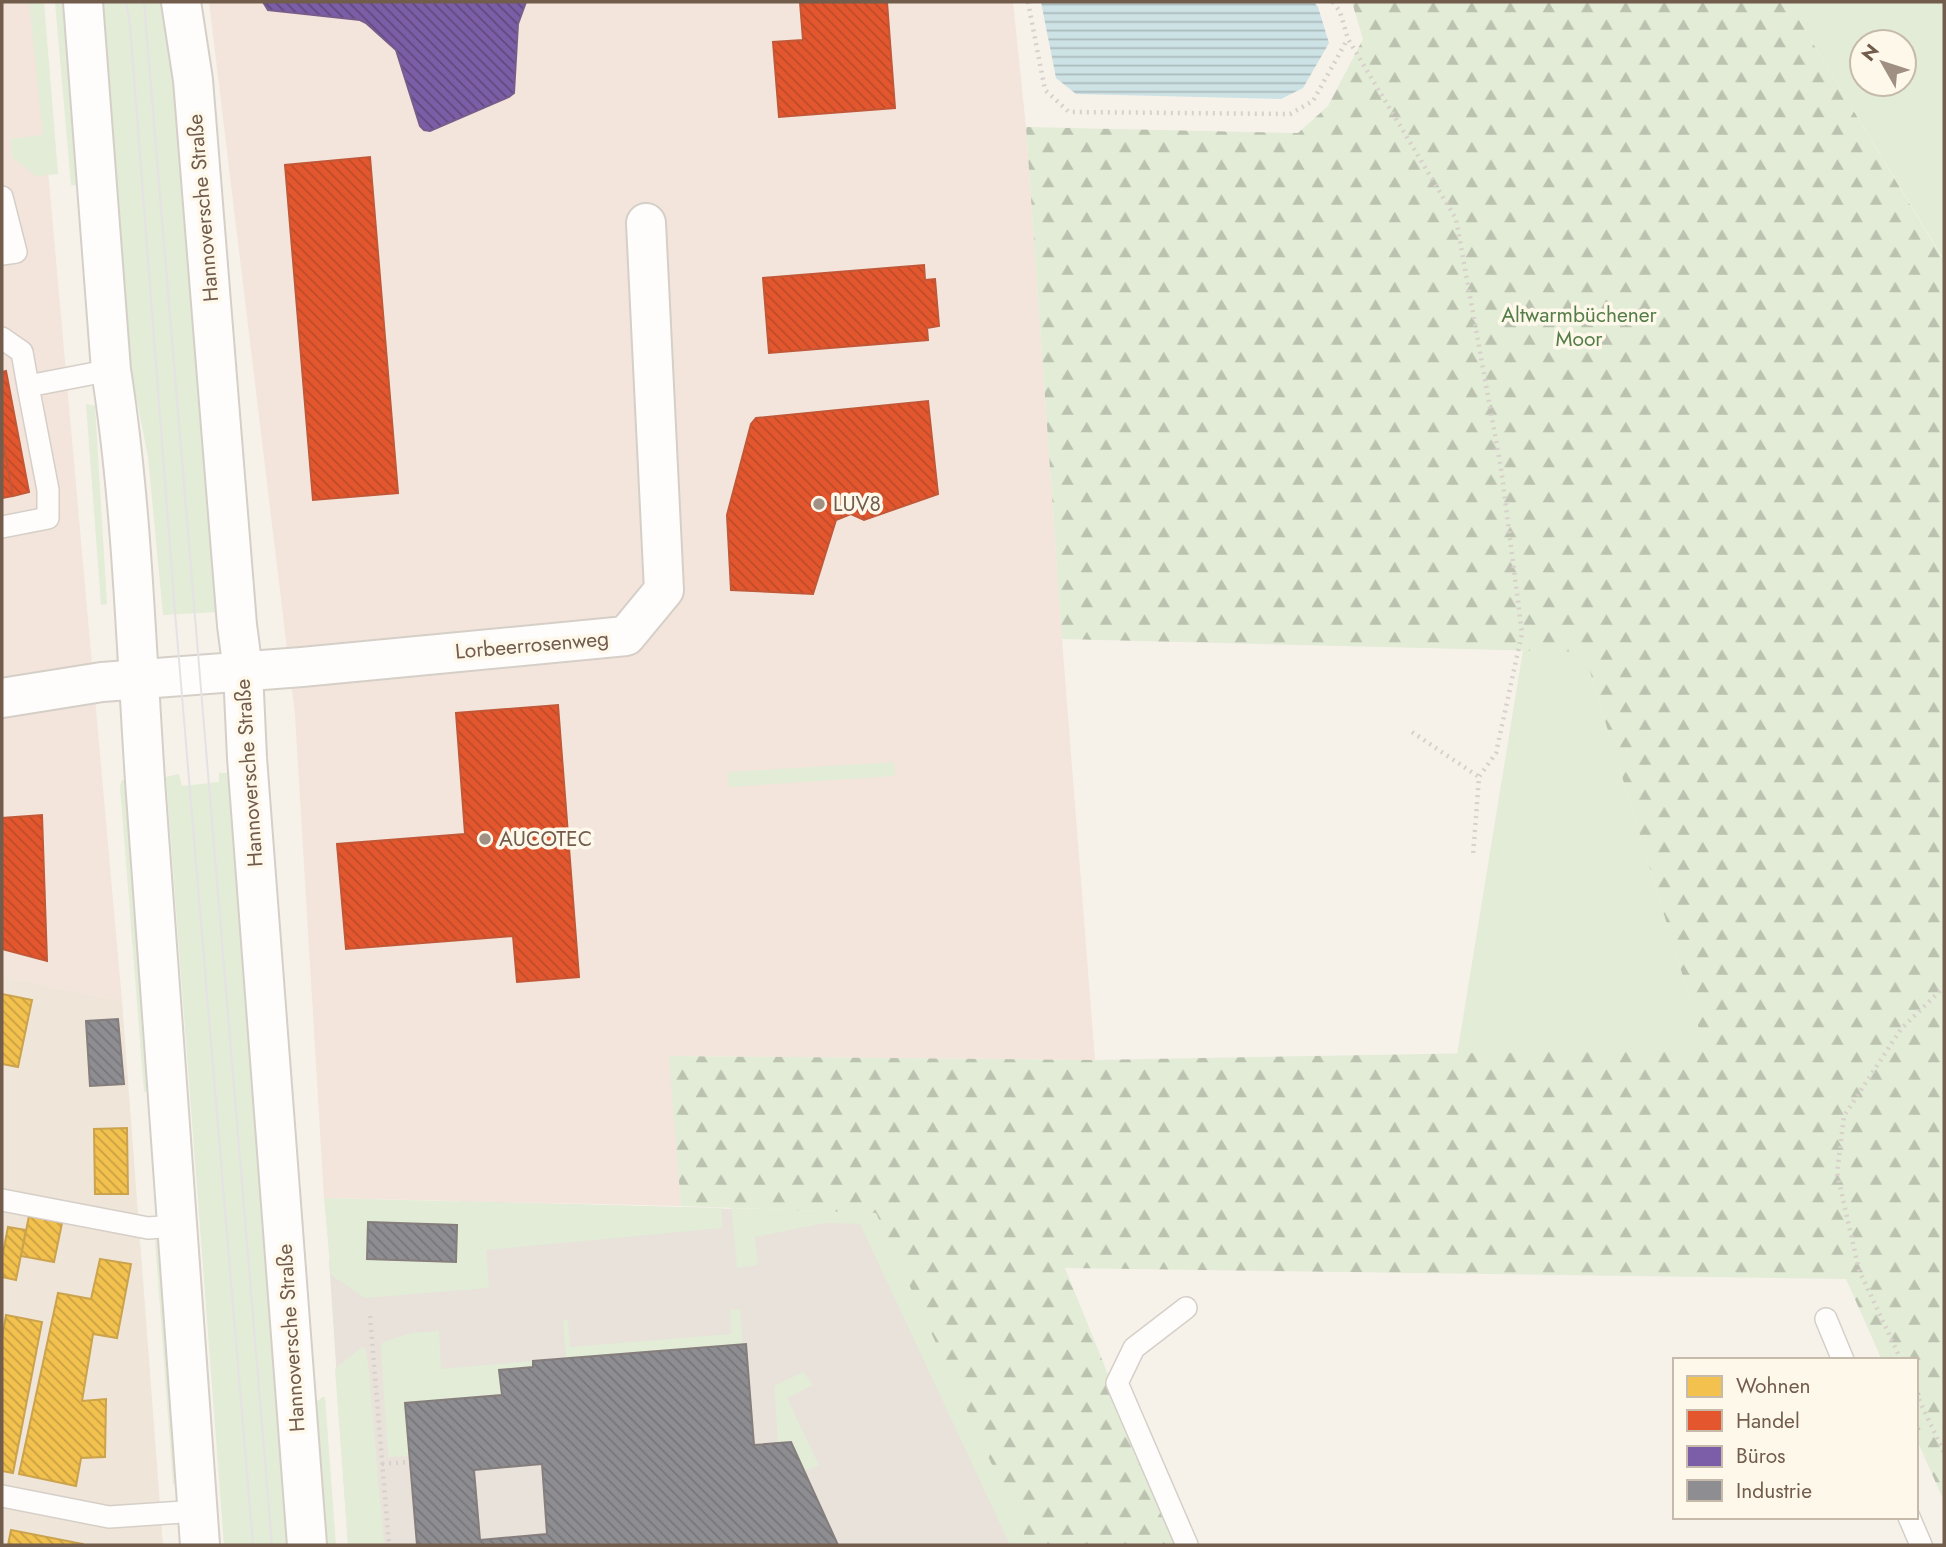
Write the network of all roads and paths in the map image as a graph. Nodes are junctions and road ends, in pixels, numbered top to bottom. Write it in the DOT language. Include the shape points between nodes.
graph roads {
  1 [pos="83,2"];
  2 [pos="180,2"];
  3 [pos="1028,2"];
  4 [pos="1333,2"];
  5 [pos="1348,39"];
  6 [pos="2,197"];
  7 [pos="646,223"];
  8 [pos="2,254"];
  9 [pos="2,338"];
  10 [pos="111,370"];
  11 [pos="28,386"];
  12 [pos="2,527"];
  13 [pos="243,671"];
  14 [pos="139,679"];
  15 [pos="2,698"];
  16 [pos="1412,732"];
  17 [pos="1479,777"];
  18 [pos="1473,856"];
  19 [pos="1944,987"];
  20 [pos="2,1200"];
  21 [pos="177,1226"];
  22 [pos="1186,1308"];
  23 [pos="370,1316"];
  24 [pos="1826,1319"];
  25 [pos="1842,1358"];
  26 [pos="1900,1358"];
  27 [pos="1918,1397"];
  28 [pos="1944,1453"];
  29 [pos="410,1462"];
  30 [pos="382,1464"];
  31 [pos="2,1496"];
  32 [pos="1910,1519"];
  33 [pos="199,1528"];
  34 [pos="307,1545"];
  35 [pos="389,1545"];
  36 [pos="1187,1545"];
  37 [pos="1921,1545"];
  1 -- 10 [label="main road"];
  2 -- 13 [label="main road, Hannoversche Straße" via="193,80"];
  3 -- 5 [label="path" via="1045,90 1069,113 1290,114 1313,101"];
  4 -- 5 [label="path"];
  5 -- 17 [label="path" via="1456,219 1501,468 1522,633 1496,753"];
  6 -- 8 [label="lane" via="16,252"];
  7 -- 13 [label="main road, Lorbeerrosenweg" via="664,590 626,636"];
  9 -- 11 [label="lane" via="22,352"];
  10 -- 11 [label="lane"];
  10 -- 14 [label="main road" via="120,429"];
  11 -- 12 [label="lane" via="48,490 48,518"];
  13 -- 14 [label="main road, Lorbeerrosenweg"];
  13 -- 34 [label="main road, Hannoversche Straße"];
  14 -- 15 [label="main road, Lorbeerrosenweg"];
  14 -- 21 [label="main road"];
  16 -- 17 [label="path"];
  17 -- 18 [label="path"];
  19 -- 26 [label="path" via="1901,1029 1844,1116 1837,1173 1859,1270"];
  20 -- 21 [label="lane" via="148,1228"];
  21 -- 33 [label="main road"];
  22 -- 36 [label="lane" via="1134,1348 1117,1383"];
  23 -- 30 [label="path"];
  24 -- 25 [label="lane"];
  27 -- 28 [label="path"];
  29 -- 30 [label="path"];
  30 -- 35 [label="path"];
  31 -- 33 [label="lane" via="108,1517"];
  32 -- 37 [label="lane"];
}
